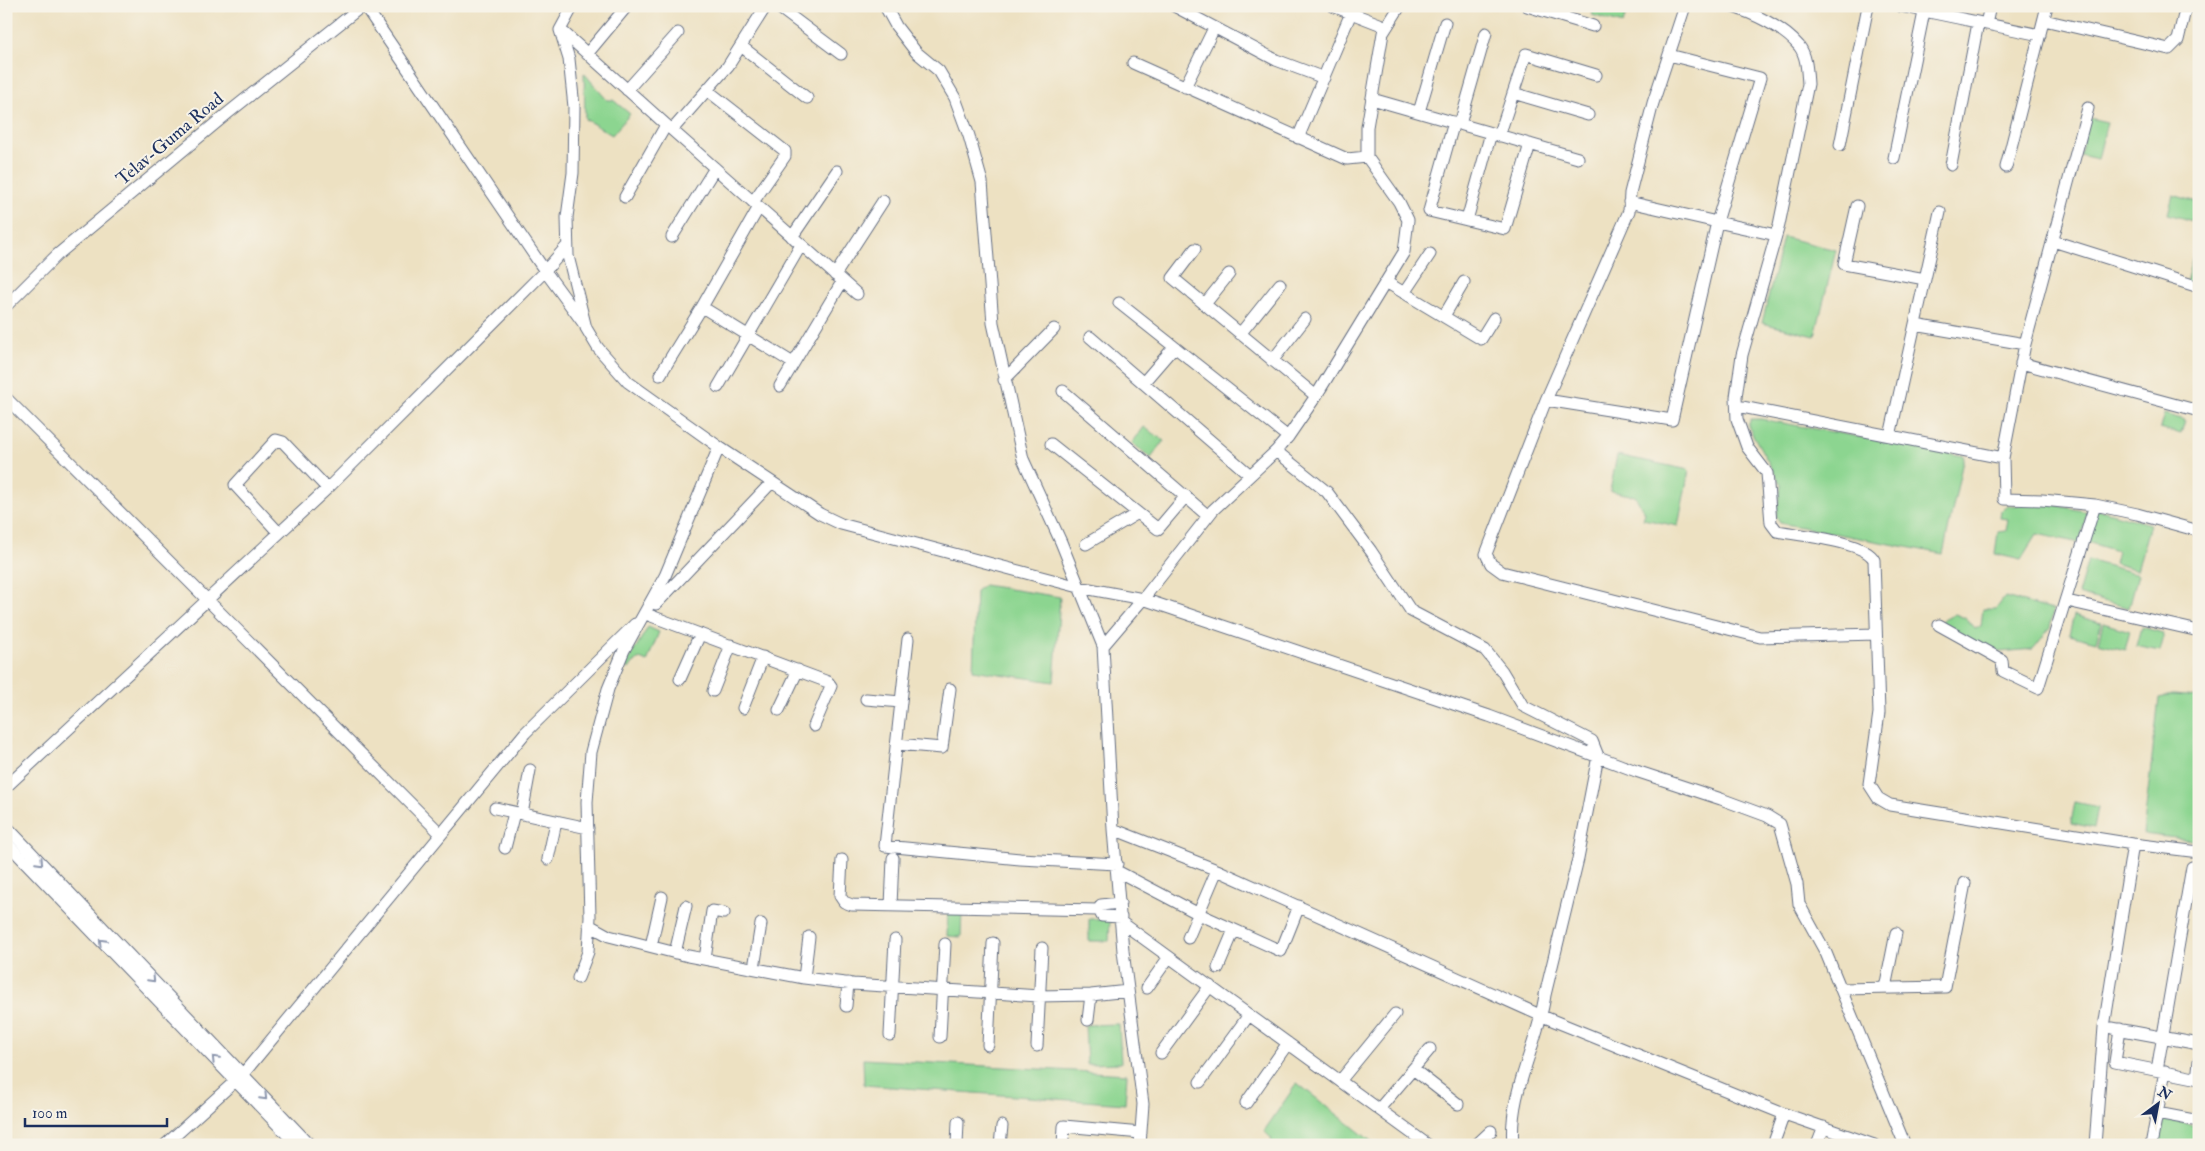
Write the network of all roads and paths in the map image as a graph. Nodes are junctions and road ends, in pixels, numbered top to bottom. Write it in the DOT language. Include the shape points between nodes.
graph roads {
  1 [pos="364,6"];
  2 [pos="573,6"];
  3 [pos="627,6"];
  4 [pos="766,6"];
  5 [pos="778,6"];
  6 [pos="885,6"];
  7 [pos="1174,6"];
  8 [pos="1333,6"];
  9 [pos="1400,6"];
  10 [pos="1527,6"];
  11 [pos="1685,6"];
  12 [pos="1730,6"];
  13 [pos="1868,6"];
  14 [pos="1900,6"];
  15 [pos="1990,6"];
  16 [pos="2047,6"];
  17 [pos="2186,6"];
  18 [pos="1941,11"];
  19 [pos="1924,12"];
  20 [pos="1351,13"];
  21 [pos="2044,20"];
  22 [pos="1445,23"];
  23 [pos="1982,23"];
  24 [pos="1593,26"];
  25 [pos="1387,27"];
  26 [pos="1214,28"];
  27 [pos="560,30"];
  28 [pos="1486,32"];
  29 [pos="678,33"];
  30 [pos="2040,35"];
  31 [pos="740,46"];
  32 [pos="587,54"];
  33 [pos="841,54"];
  34 [pos="1669,55"];
  35 [pos="1132,63"];
  36 [pos="1596,75"];
  37 [pos="1324,78"];
  38 [pos="1185,87"];
  39 [pos="627,90"];
  40 [pos="707,90"];
  41 [pos="1513,94"];
  42 [pos="807,98"];
  43 [pos="1372,99"];
  44 [pos="2088,108"];
  45 [pos="1419,112"];
  46 [pos="1588,115"];
  47 [pos="1457,123"];
  48 [pos="669,128"];
  49 [pos="1495,134"];
  50 [pos="1298,138"];
  51 [pos="1530,144"];
  52 [pos="1840,146"];
  53 [pos="1367,156"];
  54 [pos="1578,158"];
  55 [pos="1894,158"];
  56 [pos="1951,166"];
  57 [pos="2006,167"];
  58 [pos="715,168"];
  59 [pos="838,171"];
  60 [pos="625,197"];
  61 [pos="883,201"];
  62 [pos="1629,202"];
  63 [pos="756,205"];
  64 [pos="1857,206"];
  65 [pos="1940,212"];
  66 [pos="1467,220"];
  67 [pos="1717,222"];
  68 [pos="1776,234"];
  69 [pos="672,237"];
  70 [pos="792,237"];
  71 [pos="2053,241"];
  72 [pos="801,245"];
  73 [pos="568,246"];
  74 [pos="1195,249"];
  75 [pos="1430,254"];
  76 [pos="545,271"];
  77 [pos="1229,274"];
  78 [pos="838,278"];
  79 [pos="1925,279"];
  80 [pos="1386,282"];
  81 [pos="1464,282"];
  82 [pos="1280,284"];
  83 [pos="2199,288"];
  84 [pos="1404,293"];
  85 [pos="856,294"];
  86 [pos="1119,303"];
  87 [pos="1205,304"];
  88 [pos="6,306"];
  89 [pos="702,307"];
  90 [pos="1444,316"];
  91 [pos="1494,318"];
  92 [pos="1305,319"];
  93 [pos="1915,325"];
  94 [pos="586,328"];
  95 [pos="1054,329"];
  96 [pos="1240,334"];
  97 [pos="748,335"];
  98 [pos="1090,337"];
  99 [pos="2025,344"];
  100 [pos="1174,347"];
  101 [pos="1272,361"];
  102 [pos="2021,362"];
  103 [pos="793,364"];
  104 [pos="660,375"];
  105 [pos="1004,380"];
  106 [pos="1143,383"];
  107 [pos="780,386"];
  108 [pos="718,387"];
  109 [pos="1063,392"];
  110 [pos="1316,396"];
  111 [pos="6,398"];
  112 [pos="1546,400"];
  113 [pos="1737,406"];
  114 [pos="2199,411"];
  115 [pos="1890,436"];
  116 [pos="1288,437"];
  117 [pos="1051,444"];
  118 [pos="719,447"];
  119 [pos="1276,451"];
  120 [pos="2003,458"];
  121 [pos="1250,475"];
  122 [pos="772,482"];
  123 [pos="327,488"];
  124 [pos="1186,496"];
  125 [pos="2095,505"];
  126 [pos="1138,513"];
  127 [pos="1208,516"];
  128 [pos="2199,531"];
  129 [pos="279,533"];
  130 [pos="1086,544"];
  131 [pos="1079,587"];
  132 [pos="1143,599"];
  133 [pos="206,601"];
  134 [pos="2067,601"];
  135 [pos="646,614"];
  136 [pos="1939,625"];
  137 [pos="2199,631"];
  138 [pos="700,634"];
  139 [pos="1876,634"];
  140 [pos="908,639"];
  141 [pos="731,645"];
  142 [pos="1103,646"];
  143 [pos="763,657"];
  144 [pos="798,670"];
  145 [pos="680,679"];
  146 [pos="950,689"];
  147 [pos="713,691"];
  148 [pos="866,699"];
  149 [pos="901,702"];
  150 [pos="743,708"];
  151 [pos="778,710"];
  152 [pos="814,726"];
  153 [pos="897,744"];
  154 [pos="1598,756"];
  155 [pos="530,770"];
  156 [pos="6,787"];
  157 [pos="495,808"];
  158 [pos="518,813"];
  159 [pos="556,822"];
  160 [pos="6,826"];
  161 [pos="588,828"];
  162 [pos="1113,829"];
  163 [pos="441,834"];
  164 [pos="6,842"];
  165 [pos="2133,844"];
  166 [pos="505,848"];
  167 [pos="2199,852"];
  168 [pos="892,858"];
  169 [pos="548,859"];
  170 [pos="842,860"];
  171 [pos="2192,867"];
  172 [pos="1117,868"];
  173 [pos="1217,870"];
  174 [pos="1965,883"];
  175 [pos="662,897"];
  176 [pos="1120,903"];
  177 [pos="686,906"];
  178 [pos="891,906"];
  179 [pos="1300,906"];
  180 [pos="1099,910"];
  181 [pos="724,913"];
  182 [pos="1198,914"];
  183 [pos="1121,920"];
  184 [pos="761,924"];
  185 [pos="589,925"];
  186 [pos="1234,930"];
  187 [pos="1896,933"];
  188 [pos="809,937"];
  189 [pos="1188,938"];
  190 [pos="895,940"];
  191 [pos="993,943"];
  192 [pos="944,944"];
  193 [pos="651,946"];
  194 [pos="1042,948"];
  195 [pos="676,952"];
  196 [pos="1169,957"];
  197 [pos="705,959"];
  198 [pos="754,968"];
  199 [pos="1218,968"];
  200 [pos="578,978"];
  201 [pos="804,978"];
  202 [pos="848,984"];
  203 [pos="1210,986"];
  204 [pos="893,987"];
  205 [pos="1147,988"];
  206 [pos="1885,988"];
  207 [pos="1841,989"];
  208 [pos="942,990"];
  209 [pos="1128,991"];
  210 [pos="990,992"];
  211 [pos="1091,995"];
  212 [pos="1039,996"];
  213 [pos="846,1006"];
  214 [pos="1395,1014"];
  215 [pos="1249,1015"];
  216 [pos="1542,1016"];
  217 [pos="1088,1020"];
  218 [pos="2104,1027"];
  219 [pos="2120,1029"];
  220 [pos="890,1035"];
  221 [pos="940,1037"];
  222 [pos="2163,1038"];
  223 [pos="1288,1043"];
  224 [pos="2199,1044"];
  225 [pos="988,1045"];
  226 [pos="1037,1046"];
  227 [pos="1430,1049"];
  228 [pos="1161,1054"];
  229 [pos="2199,1061"];
  230 [pos="1413,1069"];
  231 [pos="2161,1070"];
  232 [pos="239,1078"];
  233 [pos="2198,1079"];
  234 [pos="1200,1082"];
  235 [pos="1340,1082"];
  236 [pos="1246,1103"];
  237 [pos="1458,1104"];
  238 [pos="1379,1109"];
  239 [pos="2157,1113"];
  240 [pos="1784,1114"];
  241 [pos="2199,1121"];
  242 [pos="958,1122"];
  243 [pos="1002,1126"];
  244 [pos="1824,1127"];
  245 [pos="1491,1131"];
  246 [pos="1141,1132"];
  247 [pos="1859,1142"];
  248 [pos="165,1145"];
  249 [pos="297,1145"];
  250 [pos="310,1145"];
  251 [pos="958,1145"];
  252 [pos="1000,1145"];
  253 [pos="1063,1145"];
  254 [pos="1140,1145"];
  255 [pos="1428,1145"];
  256 [pos="1476,1145"];
  257 [pos="1513,1145"];
  258 [pos="1773,1145"];
  259 [pos="1817,1145"];
  260 [pos="1874,1145"];
  261 [pos="1905,1145"];
  262 [pos="2095,1145"];
  263 [pos="2151,1145"];
  1 -- 76 [label="street"];
  1 -- 88 [label="street, Telav-Guma Road" via="57,255"];
  2 -- 27 [label="street"];
  3 -- 32 [label="street"];
  4 -- 31 [label="street"];
  5 -- 33 [label="street"];
  6 -- 105 [label="street" via="916,52 939,71 955,98 969,136 982,182 993,322"];
  7 -- 26 [label="street"];
  8 -- 20 [label="street"];
  9 -- 25 [label="street"];
  10 -- 24 [label="street"];
  11 -- 34 [label="street"];
  12 -- 68 [label="street" via="1784,33 1799,47 1807,66 1805,104"];
  13 -- 52 [label="street"];
  14 -- 19 [label="street"];
  15 -- 23 [label="street"];
  16 -- 21 [label="street"];
  17 -- 21 [label="street" via="2178,40 2169,50"];
  18 -- 19 [label="street"];
  18 -- 23 [label="street"];
  19 -- 55 [label="street"];
  20 -- 25 [label="street"];
  20 -- 37 [label="street"];
  21 -- 30 [label="street"];
  22 -- 45 [label="street"];
  23 -- 30 [label="street"];
  23 -- 56 [label="street"];
  25 -- 43 [label="street" via="1383,33"];
  26 -- 37 [label="street" via="1276,60"];
  26 -- 38 [label="street"];
  27 -- 32 [label="street"];
  27 -- 73 [label="street" via="569,59 574,107"];
  28 -- 47 [label="street"];
  29 -- 39 [label="street"];
  30 -- 57 [label="street"];
  31 -- 40 [label="street"];
  31 -- 42 [label="street"];
  32 -- 39 [label="street"];
  34 -- 62 [label="street" via="1653,103"];
  34 -- 67 [label="street" via="1760,78"];
  35 -- 38 [label="street"];
  36 -- 41 [label="street" via="1526,54"];
  37 -- 50 [label="street"];
  38 -- 50 [label="street"];
  39 -- 48 [label="street"];
  40 -- 48 [label="street"];
  40 -- 63 [label="street" via="785,151"];
  41 -- 46 [label="street"];
  41 -- 49 [label="street"];
  43 -- 45 [label="street"];
  43 -- 53 [label="street"];
  44 -- 71 [label="street"];
  45 -- 47 [label="street"];
  47 -- 49 [label="street"];
  47 -- 66 [label="street" via="1429,211"];
  48 -- 58 [label="street"];
  48 -- 60 [label="street"];
  49 -- 51 [label="street"];
  49 -- 66 [label="street"];
  50 -- 53 [label="street" via="1347,159"];
  51 -- 54 [label="street"];
  51 -- 66 [label="street" via="1505,230"];
  53 -- 80 [label="street" via="1408,220 1404,252"];
  58 -- 63 [label="street"];
  58 -- 69 [label="street"];
  59 -- 70 [label="street"];
  61 -- 78 [label="street"];
  62 -- 67 [label="street"];
  62 -- 112 [label="street" via="1629,211"];
  63 -- 70 [label="street"];
  63 -- 89 [label="street"];
  64 -- 79 [label="street" via="1844,264"];
  65 -- 79 [label="street"];
  67 -- 68 [label="street"];
  67 -- 112 [label="street" via="1672,420"];
  68 -- 113 [label="street" via="1742,355"];
  70 -- 72 [label="street"];
  71 -- 83 [label="street"];
  71 -- 99 [label="street"];
  72 -- 78 [label="street"];
  72 -- 97 [label="street"];
  73 -- 76 [label="street"];
  73 -- 94 [label="street"];
  74 -- 87 [label="street" via="1174,278"];
  75 -- 84 [label="street"];
  76 -- 94 [label="street"];
  76 -- 123 [label="street"];
  77 -- 87 [label="street"];
  78 -- 85 [label="street"];
  78 -- 103 [label="street"];
  79 -- 93 [label="street"];
  80 -- 84 [label="street"];
  80 -- 110 [label="street"];
  81 -- 90 [label="street"];
  82 -- 96 [label="street"];
  84 -- 90 [label="street"];
  86 -- 100 [label="street"];
  87 -- 96 [label="street"];
  89 -- 97 [label="street"];
  89 -- 104 [label="street"];
  90 -- 91 [label="street" via="1482,339"];
  92 -- 101 [label="street"];
  93 -- 99 [label="street"];
  93 -- 115 [label="street"];
  94 -- 118 [label="street" via="598,348 628,382"];
  95 -- 105 [label="street"];
  96 -- 101 [label="street"];
  97 -- 103 [label="street"];
  97 -- 108 [label="street"];
  98 -- 106 [label="street"];
  99 -- 102 [label="street"];
  100 -- 106 [label="street"];
  100 -- 116 [label="street"];
  101 -- 110 [label="street"];
  102 -- 114 [label="street"];
  102 -- 120 [label="street"];
  103 -- 107 [label="street"];
  105 -- 131 [label="street" via="1023,459"];
  106 -- 121 [label="street"];
  109 -- 124 [label="street"];
  110 -- 116 [label="street"];
  111 -- 133 [label="street"];
  112 -- 139 [label="street" via="1486,554 1491,564 1502,572 1760,637"];
  113 -- 115 [label="street"];
  113 -- 139 [label="street" via="1737,419 1747,447 1767,473 1771,523 1777,531 1853,546 1872,555"];
  115 -- 120 [label="street"];
  116 -- 119 [label="street"];
  117 -- 126 [label="street"];
  118 -- 122 [label="street"];
  118 -- 135 [label="street"];
  119 -- 121 [label="street"];
  119 -- 154 [label="street" via="1327,492 1411,611 1485,650 1523,706 1592,741"];
  120 -- 125 [label="street" via="2004,499"];
  121 -- 127 [label="street"];
  122 -- 131 [label="street" via="841,524"];
  122 -- 135 [label="street"];
  123 -- 129 [label="street"];
  123 -- 129 [label="street" via="283,442 276,440 235,484"];
  124 -- 126 [label="street" via="1158,528"];
  124 -- 127 [label="street"];
  125 -- 128 [label="street"];
  125 -- 134 [label="street"];
  126 -- 130 [label="street"];
  127 -- 132 [label="street"];
  129 -- 133 [label="street"];
  131 -- 132 [label="street"];
  131 -- 142 [label="street"];
  132 -- 142 [label="street"];
  132 -- 154 [label="street" via="1320,657"];
  133 -- 156 [label="street"];
  133 -- 163 [label="street"];
  134 -- 136 [label="street" via="2038,688 2003,672 2002,660"];
  134 -- 137 [label="street"];
  135 -- 138 [label="street"];
  135 -- 161 [label="street" via="624,650 605,698 591,752"];
  135 -- 163 [label="street" via="524,733"];
  138 -- 141 [label="street"];
  138 -- 145 [label="street"];
  139 -- 165 [label="street" via="1879,713 1869,784 1878,798 1890,805"];
  140 -- 149 [label="street"];
  141 -- 143 [label="street"];
  141 -- 147 [label="street"];
  142 -- 162 [label="street"];
  143 -- 144 [label="street"];
  143 -- 150 [label="street"];
  144 -- 151 [label="street"];
  144 -- 152 [label="street" via="831,686"];
  146 -- 153 [label="street" via="942,748"];
  148 -- 149 [label="street"];
  149 -- 153 [label="street"];
  153 -- 172 [label="street" via="885,846"];
  154 -- 207 [label="street" via="1767,816 1780,824 1797,884 1799,904"];
  154 -- 216 [label="street"];
  155 -- 158 [label="street"];
  157 -- 158 [label="street"];
  158 -- 159 [label="street"];
  158 -- 166 [label="street"];
  159 -- 161 [label="street"];
  159 -- 169 [label="street"];
  160 -- 232 [label="street, one-way"];
  161 -- 185 [label="street"];
  162 -- 172 [label="street"];
  162 -- 173 [label="street"];
  163 -- 232 [label="street"];
  232 -- 164 [label="street, one-way"];
  165 -- 167 [label="street"];
  165 -- 218 [label="street"];
  168 -- 178 [label="street"];
  170 -- 178 [label="street" via="840,896 844,902"];
  171 -- 222 [label="street"];
  172 -- 176 [label="street"];
  172 -- 182 [label="street"];
  173 -- 179 [label="street"];
  173 -- 182 [label="street"];
  174 -- 206 [label="street" via="1945,986"];
  175 -- 193 [label="street"];
  176 -- 180 [label="street" via="1101,905"];
  176 -- 183 [label="street"];
  177 -- 195 [label="street"];
  178 -- 180 [label="street"];
  179 -- 186 [label="street" via="1281,951"];
  179 -- 216 [label="street"];
  180 -- 183 [label="street" via="1102,916"];
  181 -- 197 [label="street" via="712,911"];
  182 -- 186 [label="street"];
  182 -- 189 [label="street"];
  183 -- 196 [label="street"];
  183 -- 209 [label="street"];
  184 -- 198 [label="street"];
  185 -- 193 [label="street" via="609,936"];
  185 -- 200 [label="street" via="588,952"];
  186 -- 199 [label="street"];
  187 -- 206 [label="street"];
  188 -- 201 [label="street"];
  190 -- 204 [label="street"];
  191 -- 210 [label="street"];
  192 -- 208 [label="street"];
  193 -- 195 [label="street"];
  194 -- 212 [label="street"];
  195 -- 197 [label="street"];
  196 -- 203 [label="street"];
  196 -- 205 [label="street"];
  197 -- 198 [label="street"];
  198 -- 201 [label="street"];
  201 -- 202 [label="street"];
  202 -- 204 [label="street"];
  202 -- 213 [label="street"];
  203 -- 215 [label="street"];
  203 -- 228 [label="street"];
  204 -- 208 [label="street"];
  204 -- 220 [label="street"];
  206 -- 207 [label="street"];
  207 -- 261 [label="street"];
  208 -- 210 [label="street"];
  208 -- 221 [label="street"];
  209 -- 211 [label="street"];
  209 -- 246 [label="street" via="1144,1104"];
  210 -- 212 [label="street"];
  210 -- 225 [label="street"];
  211 -- 212 [label="street"];
  211 -- 217 [label="street"];
  212 -- 226 [label="street"];
  214 -- 235 [label="street"];
  215 -- 223 [label="street"];
  215 -- 234 [label="street"];
  216 -- 240 [label="street"];
  216 -- 257 [label="street" via="1518,1092 1511,1129"];
  218 -- 219 [label="street"];
  218 -- 262 [label="street"];
  219 -- 222 [label="street"];
  219 -- 231 [label="street" via="2114,1062"];
  222 -- 224 [label="street"];
  222 -- 231 [label="street"];
  223 -- 235 [label="street"];
  223 -- 236 [label="street"];
  227 -- 230 [label="street"];
  229 -- 233 [label="street"];
  230 -- 237 [label="street"];
  230 -- 238 [label="street"];
  231 -- 233 [label="street"];
  231 -- 239 [label="street"];
  232 -- 248 [label="street"];
  232 -- 249 [label="street"];
  232 -- 250 [label="street, one-way"];
  235 -- 238 [label="street"];
  238 -- 255 [label="street"];
  239 -- 241 [label="street"];
  239 -- 263 [label="street"];
  240 -- 244 [label="street"];
  240 -- 258 [label="street"];
  242 -- 251 [label="street"];
  243 -- 252 [label="street"];
  244 -- 247 [label="street"];
  244 -- 259 [label="street"];
  245 -- 256 [label="street"];
  246 -- 253 [label="street" via="1064,1126"];
  246 -- 254 [label="street"];
  247 -- 260 [label="street"];
}
